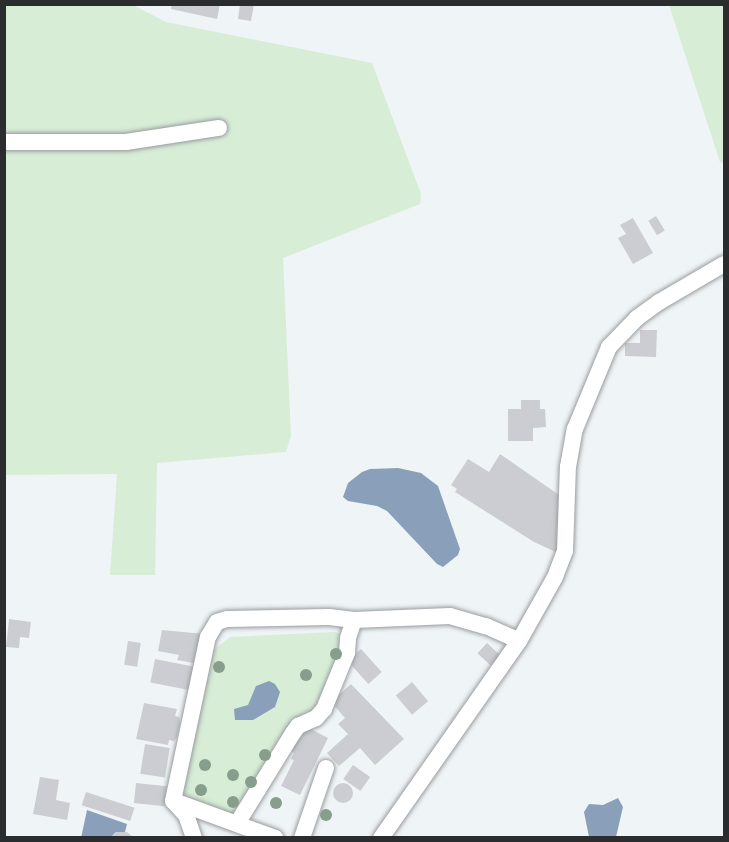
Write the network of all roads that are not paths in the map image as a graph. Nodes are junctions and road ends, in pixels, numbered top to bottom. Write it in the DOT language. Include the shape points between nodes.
graph roads {
  1 [pos="219,128"];
  2 [pos="4,142"];
  3 [pos="724,264"];
  4 [pos="354,620"];
  5 [pos="519,641"];
  6 [pos="326,768"];
  7 [pos="173,801"];
  8 [pos="238,822"];
  9 [pos="194,837"];
  10 [pos="275,837"];
  11 [pos="302,837"];
  12 [pos="381,837"];
  1 -- 2 [label="street" via="126,142"];
  3 -- 5 [label="street" via="638,318 601,360 571,448 565,552"];
  4 -- 5 [label="street" via="450,616"];
  4 -- 7 [label="street" via="243,618 217,622 208,637"];
  4 -- 8 [label="street" via="347,653 324,709 316,718 298,726"];
  5 -- 12 [label="street"];
  6 -- 11 [label="street"];
  7 -- 8 [label="street"];
  7 -- 9 [label="street" via="186,815"];
  8 -- 10 [label="street"];
}
